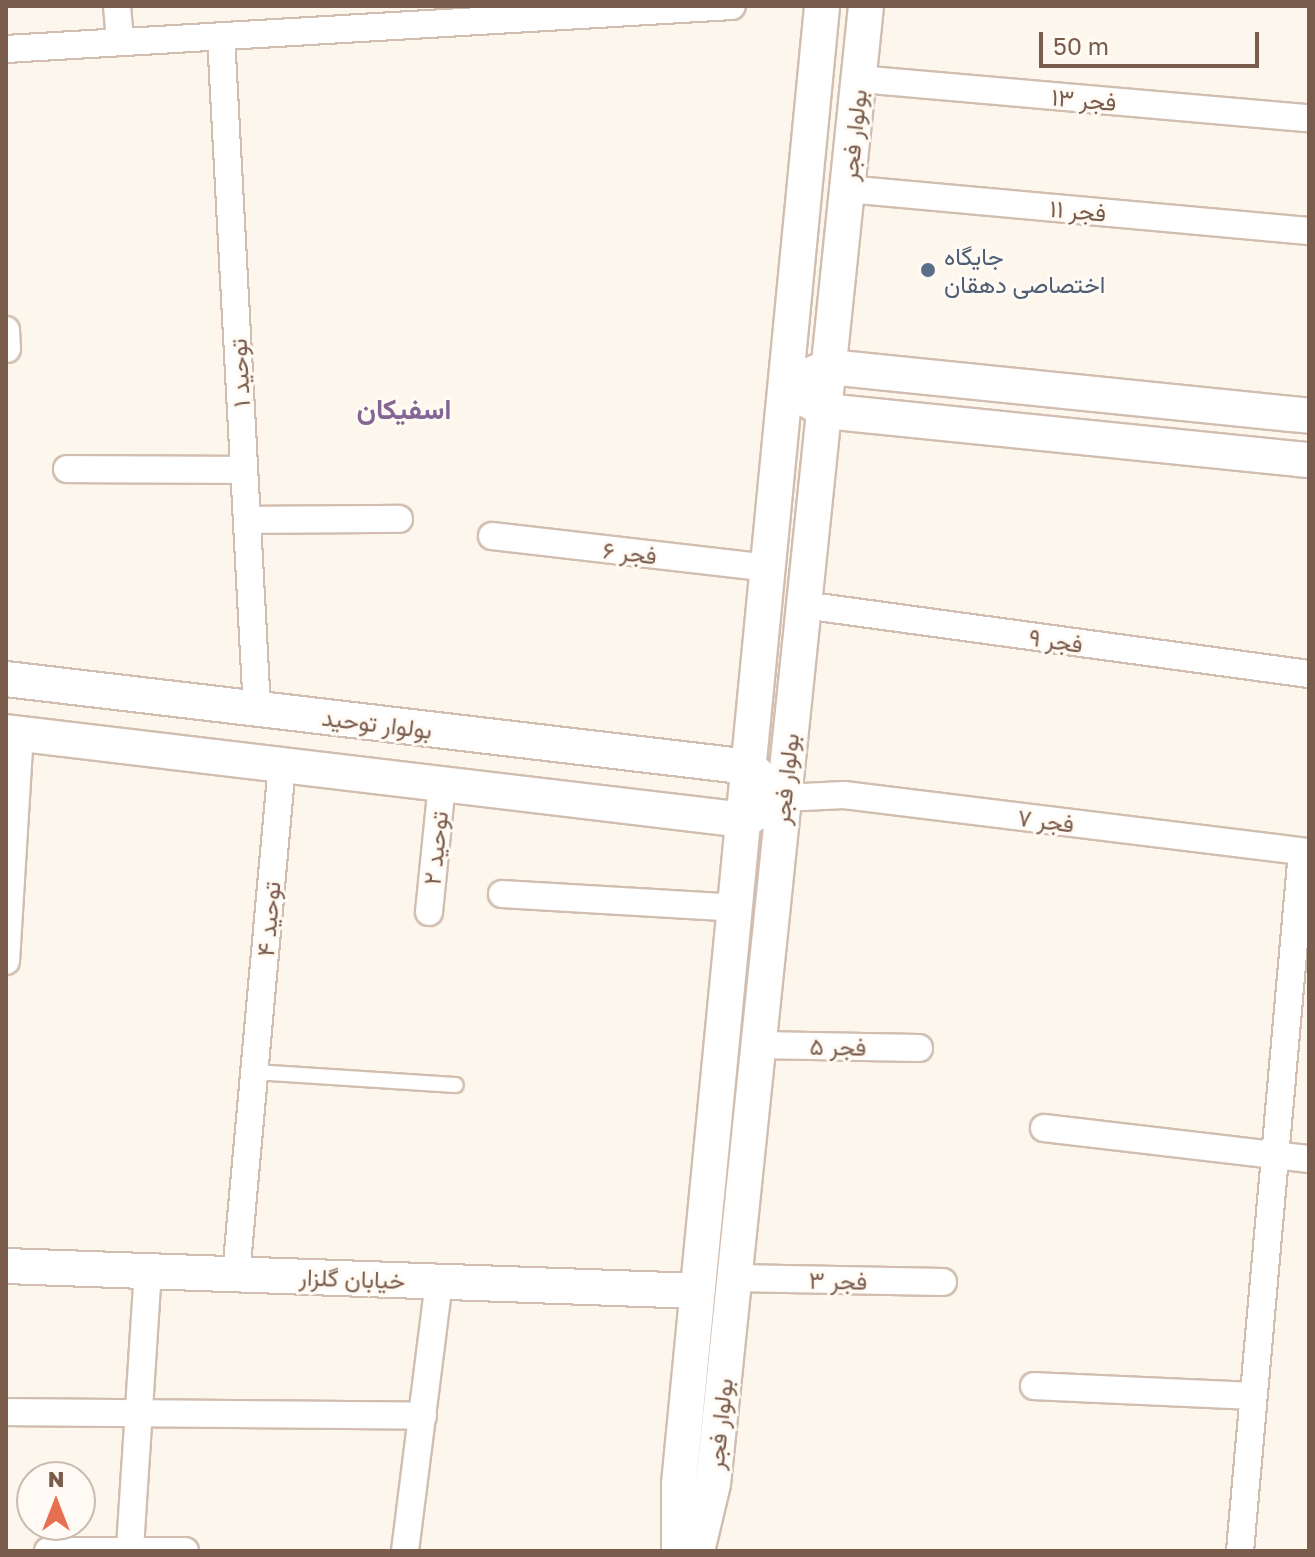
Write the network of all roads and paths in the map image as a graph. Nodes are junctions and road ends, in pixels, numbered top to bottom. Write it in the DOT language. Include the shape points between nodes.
graph roads {
  1 [pos="117,6"];
  2 [pos="732,6"];
  3 [pos="822,6"];
  4 [pos="866,6"];
  5 [pos="221,36"];
  6 [pos="120,42"];
  7 [pos="6,49"];
  8 [pos="859,79"];
  9 [pos="1309,118"];
  10 [pos="847,189"];
  11 [pos="1309,231"];
  12 [pos="829,367"];
  13 [pos="783,384"];
  14 [pos="825,411"];
  15 [pos="1309,416"];
  16 [pos="1309,460"];
  17 [pos="67,469"];
  18 [pos="244,470"];
  19 [pos="399,519"];
  20 [pos="247,520"];
  21 [pos="492,536"];
  22 [pos="768,568"];
  23 [pos="803,605"];
  24 [pos="1309,674"];
  25 [pos="6,679"];
  26 [pos="257,709"];
  27 [pos="13,733"];
  28 [pos="615,751"];
  29 [pos="282,765"];
  30 [pos="749,767"];
  31 [pos="442,784"];
  32 [pos="783,798"];
  33 [pos="609,804"];
  34 [pos="744,820"];
  35 [pos="1306,852"];
  36 [pos="502,894"];
  37 [pos="735,908"];
  38 [pos="429,912"];
  39 [pos="6,959"];
  40 [pos="758,1045"];
  41 [pos="919,1048"];
  42 [pos="254,1072"];
  43 [pos="456,1085"];
  44 [pos="1044,1128"];
  45 [pos="1272,1158"];
  46 [pos="1309,1159"];
  47 [pos="6,1266"];
  48 [pos="148,1271"];
  49 [pos="236,1274"];
  50 [pos="734,1278"];
  51 [pos="439,1282"];
  52 [pos="943,1282"];
  53 [pos="698,1291"];
  54 [pos="1034,1386"];
  55 [pos="1252,1396"];
  56 [pos="6,1412"];
  57 [pos="139,1413"];
  58 [pos="423,1416"];
  59 [pos="130,1548"];
  60 [pos="48,1551"];
  61 [pos="185,1551"];
  62 [pos="405,1551"];
  63 [pos="679,1551"];
  64 [pos="697,1551"];
  65 [pos="1240,1551"];
  1 -- 6 [label="street"];
  2 -- 5 [label="street"];
  3 -- 13 [label="street, بولوار فجر"];
  4 -- 8 [label="street, بولوار فجر"];
  5 -- 6 [label="street"];
  5 -- 18 [label="street, توحید ۱"];
  6 -- 7 [label="street"];
  8 -- 9 [label="street, فجر ۱۳"];
  8 -- 10 [label="street, بولوار فجر"];
  10 -- 11 [label="street, فجر ۱۱"];
  10 -- 12 [label="street, بولوار فجر"];
  12 -- 13 [label="street"];
  12 -- 14 [label="street, بولوار فجر"];
  12 -- 15 [label="street"];
  13 -- 14 [label="street"];
  13 -- 22 [label="street, بولوار فجر"];
  14 -- 16 [label="street"];
  14 -- 23 [label="street, بولوار فجر"];
  17 -- 18 [label="street"];
  18 -- 20 [label="street, توحید ۱"];
  19 -- 20 [label="street"];
  20 -- 26 [label="street, توحید ۱"];
  21 -- 22 [label="street, فجر ۶"];
  22 -- 30 [label="street, بولوار فجر"];
  23 -- 24 [label="street, فجر ۹"];
  23 -- 32 [label="street, بولوار فجر"];
  25 -- 26 [label="street, بولوار توحید"];
  26 -- 28 [label="street, بولوار توحید"];
  27 -- 29 [label="street"];
  27 -- 39 [label="street"];
  28 -- 30 [label="street, بولوار توحید"];
  28 -- 33 [label="street" via="633,762 638,781 628,798"];
  29 -- 31 [label="street"];
  29 -- 42 [label="street, توحید ۴"];
  30 -- 32 [label="street"];
  30 -- 34 [label="street, بولوار فجر"];
  31 -- 33 [label="street"];
  31 -- 38 [label="street, توحید ۲"];
  32 -- 34 [label="street"];
  32 -- 35 [label="street, فجر ۷" via="844,795"];
  32 -- 40 [label="street, بولوار فجر"];
  33 -- 34 [label="street"];
  34 -- 37 [label="street, بولوار فجر"];
  35 -- 45 [label="street"];
  36 -- 37 [label="street"];
  37 -- 53 [label="street, بولوار فجر"];
  40 -- 41 [label="street, فجر ۵"];
  40 -- 50 [label="street, بولوار فجر"];
  42 -- 43 [label="lane"];
  42 -- 49 [label="street, توحید ۴"];
  44 -- 45 [label="street"];
  45 -- 46 [label="street"];
  45 -- 55 [label="street"];
  47 -- 48 [label="street, خیابان گلزار"];
  48 -- 49 [label="street, خیابان گلزار"];
  48 -- 57 [label="street"];
  49 -- 51 [label="street, خیابان گلزار"];
  50 -- 52 [label="street, فجر ۳"];
  50 -- 64 [label="street, بولوار فجر" via="713,1484"];
  51 -- 53 [label="street, خیابان گلزار"];
  51 -- 58 [label="street"];
  53 -- 63 [label="street, بولوار فجر"];
  54 -- 55 [label="street"];
  55 -- 65 [label="street"];
  56 -- 57 [label="street"];
  57 -- 58 [label="street"];
  57 -- 59 [label="street"];
  58 -- 62 [label="street"];
  59 -- 60 [label="street"];
  59 -- 61 [label="street"];
}
